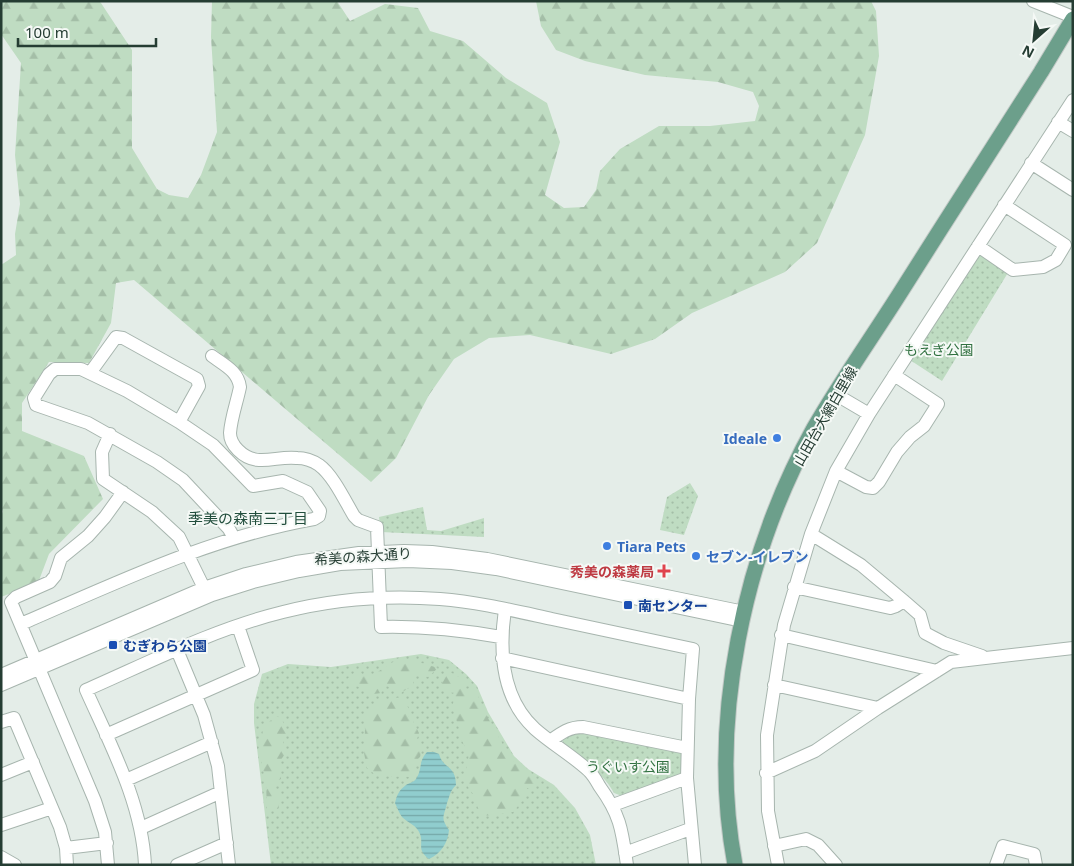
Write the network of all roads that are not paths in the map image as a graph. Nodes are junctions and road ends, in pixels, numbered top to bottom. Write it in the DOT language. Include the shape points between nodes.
graph roads {
  1 [pos="1032,1"];
  2 [pos="1073,18"];
  3 [pos="1073,100"];
  4 [pos="1058,122"];
  5 [pos="1073,131"];
  6 [pos="1031,164"];
  7 [pos="1073,190"];
  8 [pos="1004,205"];
  9 [pos="978,246"];
  10 [pos="212,356"];
  11 [pos="90,373"];
  12 [pos="894,375"];
  13 [pos="835,394"];
  14 [pos="869,414"];
  15 [pos="179,422"];
  16 [pos="110,434"];
  17 [pos="836,472"];
  18 [pos="123,492"];
  19 [pos="811,534"];
  20 [pos="234,538"];
  21 [pos="188,553"];
  22 [pos="378,556"];
  23 [pos="794,587"];
  24 [pos="204,588"];
  25 [pos="379,598"];
  26 [pos="904,601"];
  27 [pos="505,609"];
  28 [pos="743,616"];
  29 [pos="20,624"];
  30 [pos="238,626"];
  31 [pos="782,635"];
  32 [pos="501,637"];
  33 [pos="1073,648"];
  34 [pos="177,650"];
  35 [pos="961,655"];
  36 [pos="502,658"];
  37 [pos="37,665"];
  38 [pos="937,671"];
  39 [pos="1,675"];
  40 [pos="1,685"];
  41 [pos="774,685"];
  42 [pos="197,696"];
  43 [pos="689,699"];
  44 [pos="878,708"];
  45 [pos="1,722"];
  46 [pos="106,735"];
  47 [pos="550,741"];
  48 [pos="212,742"];
  49 [pos="687,748"];
  50 [pos="33,762"];
  51 [pos="766,773"];
  52 [pos="1,775"];
  53 [pos="687,778"];
  54 [pos="126,780"];
  55 [pos="221,792"];
  56 [pos="613,805"];
  57 [pos="52,808"];
  58 [pos="1,825"];
  59 [pos="141,828"];
  60 [pos="690,830"];
  61 [pos="107,843"];
  62 [pos="227,843"];
  63 [pos="774,846"];
  64 [pos="66,848"];
  65 [pos="1,857"];
  66 [pos="626,859"];
  67 [pos="15,865"];
  68 [pos="67,865"];
  69 [pos="108,865"];
  70 [pos="145,865"];
  71 [pos="177,865"];
  72 [pos="229,865"];
  73 [pos="695,865"];
  74 [pos="735,865"];
  75 [pos="778,865"];
  76 [pos="836,865"];
  77 [pos="996,865"];
  78 [pos="1036,865"];
  1 -- 2 [label="street"];
  2 -- 13 [label="main road, 山田台大網白里線" via="1042,72"];
  3 -- 4 [label="street"];
  4 -- 5 [label="street"];
  4 -- 6 [label="street"];
  6 -- 7 [label="street"];
  6 -- 8 [label="street"];
  8 -- 9 [label="street"];
  8 -- 9 [label="street" via="1065,246 1056,260 1043,267 1013,270"];
  9 -- 12 [label="street"];
  10 -- 22 [label="street" via="232,370 239,380 230,434 232,443 253,459 268,461 296,457 319,465 354,516 377,527"];
  11 -- 15 [label="street"];
  11 -- 15 [label="street" via="116,337 124,338 198,379 199,386"];
  11 -- 16 [label="street" via="81,369 56,369 49,374 34,398 36,405"];
  12 -- 14 [label="street"];
  12 -- 17 [label="street" via="938,404 924,426 910,437 872,488"];
  13 -- 14 [label="street"];
  13 -- 28 [label="main road, 山田台大網白里線" via="815,427 780,500 759,555"];
  14 -- 17 [label="street"];
  15 -- 20 [label="street" via="213,445 253,486 283,481 307,492 320,511 314,519"];
  16 -- 18 [label="street" via="102,452 103,479"];
  16 -- 20 [label="street" via="183,480"];
  17 -- 19 [label="street"];
  18 -- 21 [label="street" via="179,536"];
  18 -- 29 [label="street" via="88,536 60,558 50,582 11,602"];
  19 -- 23 [label="street"];
  19 -- 26 [label="street" via="861,565"];
  20 -- 21 [label="street"];
  21 -- 24 [label="street"];
  21 -- 29 [label="street"];
  22 -- 24 [label="street, 希美の森大通り" via="296,562"];
  22 -- 25 [label="street"];
  22 -- 28 [label="street, 希美の森大通り" via="568,580"];
  22 -- 37 [label="street, 希美の森大通り" via="253,582"];
  23 -- 26 [label="street" via="890,608"];
  23 -- 31 [label="street"];
  24 -- 37 [label="street, 希美の森大通り"];
  25 -- 27 [label="street" via="440,599"];
  25 -- 30 [label="street" via="317,605"];
  25 -- 32 [label="street" via="381,626 462,630"];
  26 -- 35 [label="street" via="920,615 925,633"];
  27 -- 32 [label="street"];
  27 -- 43 [label="street" via="693,649"];
  28 -- 74 [label="main road, 山田台大網白里線" via="726,724 728,826"];
  29 -- 37 [label="street"];
  30 -- 34 [label="street"];
  30 -- 42 [label="street" via="254,670"];
  31 -- 38 [label="street"];
  31 -- 41 [label="street"];
  32 -- 36 [label="street"];
  33 -- 35 [label="street" via="986,658"];
  34 -- 42 [label="street"];
  34 -- 46 [label="street" via="86,690"];
  35 -- 38 [label="street"];
  36 -- 43 [label="street"];
  36 -- 47 [label="street" via="513,697 534,728"];
  37 -- 39 [label="street"];
  37 -- 40 [label="street"];
  37 -- 61 [label="street" via="95,801"];
  38 -- 44 [label="street"];
  41 -- 44 [label="street"];
  41 -- 51 [label="street"];
  42 -- 46 [label="street"];
  42 -- 48 [label="street"];
  43 -- 49 [label="street"];
  44 -- 51 [label="street" via="815,751"];
  45 -- 50 [label="street" via="14,718"];
  46 -- 54 [label="street"];
  47 -- 49 [label="street" via="564,730 583,727"];
  47 -- 56 [label="street" via="590,772"];
  48 -- 54 [label="street"];
  48 -- 55 [label="street"];
  49 -- 53 [label="street"];
  50 -- 52 [label="street"];
  50 -- 57 [label="street"];
  51 -- 63 [label="street"];
  53 -- 56 [label="street"];
  53 -- 60 [label="street"];
  54 -- 59 [label="street"];
  55 -- 59 [label="street"];
  55 -- 62 [label="street"];
  56 -- 66 [label="street" via="622,828"];
  57 -- 58 [label="street"];
  57 -- 64 [label="street"];
  59 -- 70 [label="street"];
  60 -- 66 [label="street"];
  60 -- 73 [label="street"];
  61 -- 64 [label="street"];
  61 -- 69 [label="street"];
  62 -- 71 [label="street"];
  62 -- 72 [label="street"];
  63 -- 75 [label="street"];
  63 -- 76 [label="street" via="806,838 818,845"];
  64 -- 68 [label="street"];
  65 -- 67 [label="street"];
  77 -- 78 [label="street" via="1003,846 1034,854"];
}
